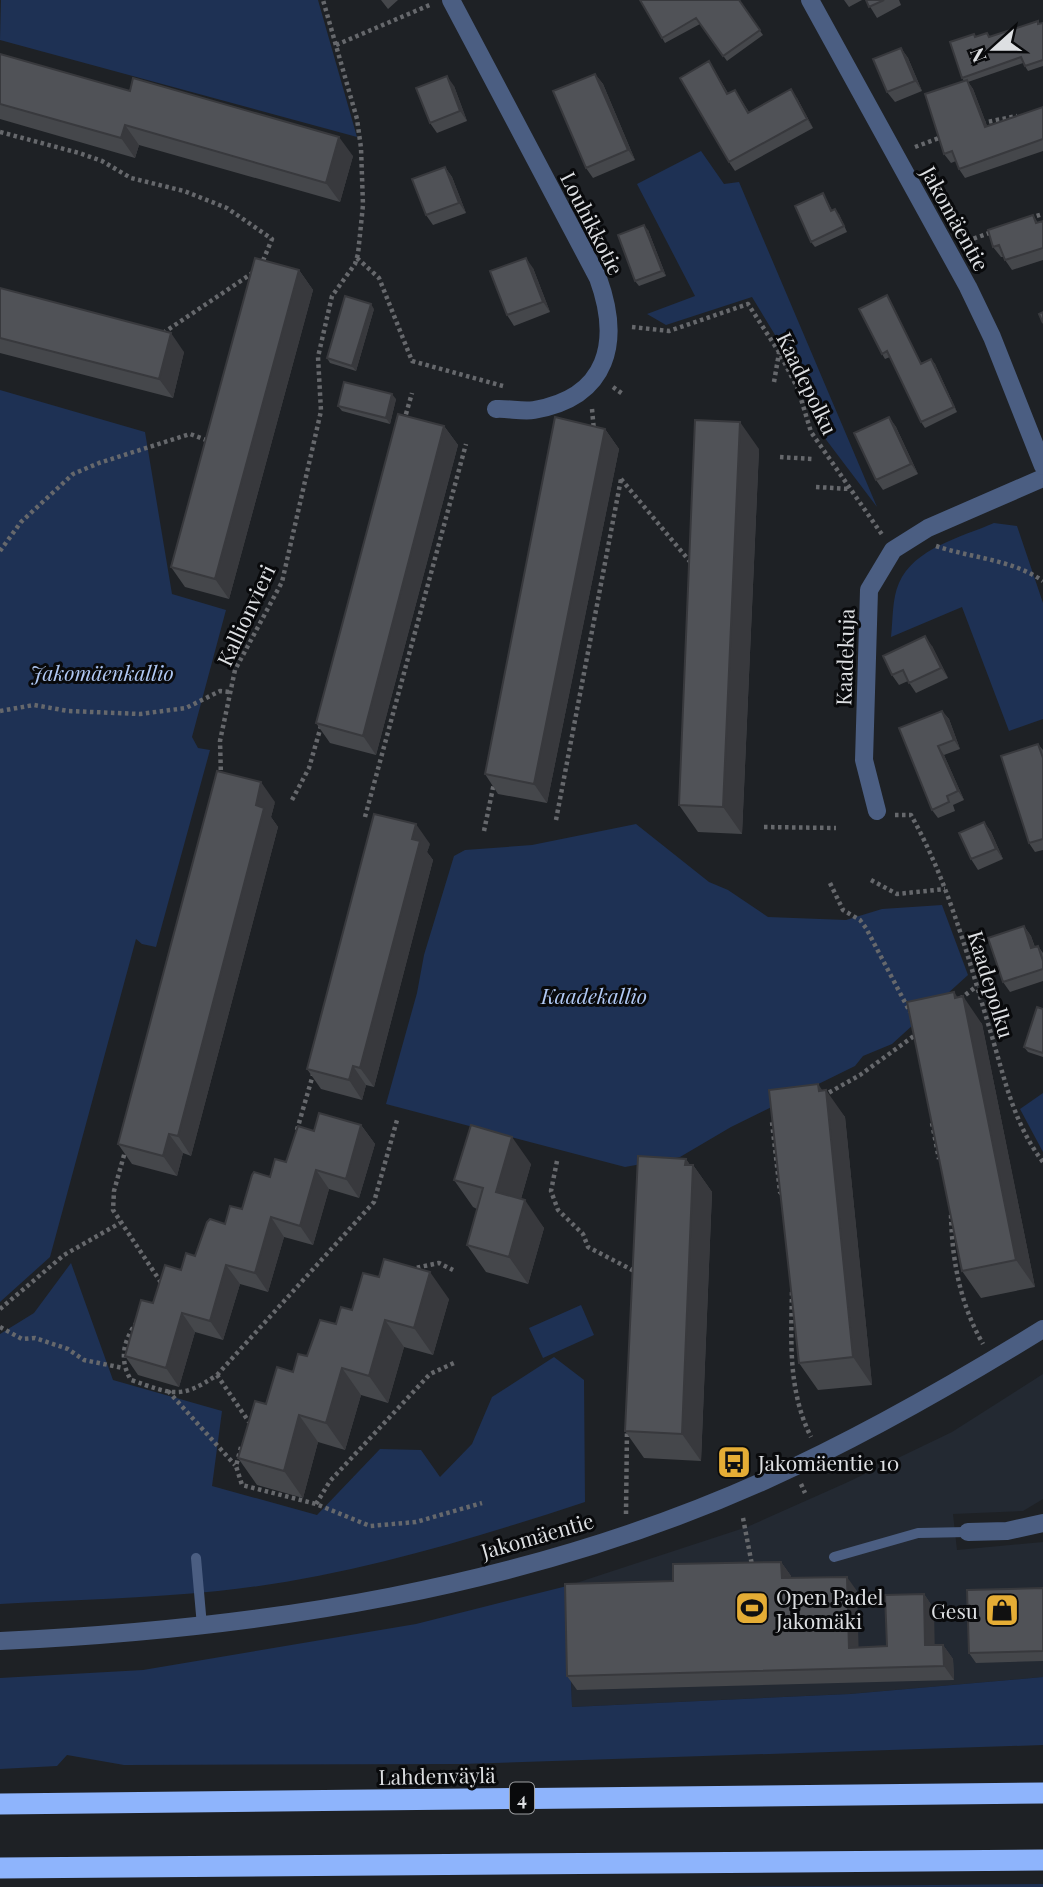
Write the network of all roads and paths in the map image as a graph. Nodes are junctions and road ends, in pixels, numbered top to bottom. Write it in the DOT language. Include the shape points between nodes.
graph roads {
  1 [pos="323,0"];
  2 [pos="451,0"];
  3 [pos="810,0"];
  4 [pos="419,8"];
  5 [pos="336,45"];
  6 [pos="1021,115"];
  7 [pos="977,124"];
  8 [pos="0,132"];
  9 [pos="952,133"];
  10 [pos="915,147"];
  11 [pos="1043,214"];
  12 [pos="1027,220"];
  13 [pos="1003,228"];
  14 [pos="967,241"];
  15 [pos="357,258"];
  16 [pos="260,268"];
  17 [pos="257,281"];
  18 [pos="632,327"];
  19 [pos="153,330"];
  20 [pos="779,352"];
  21 [pos="774,382"];
  22 [pos="503,386"];
  23 [pos="613,387"];
  24 [pos="412,393"];
  25 [pos="624,395"];
  26 [pos="496,409"];
  27 [pos="592,409"];
  28 [pos="402,428"];
  29 [pos="585,433"];
  30 [pos="213,443"];
  31 [pos="466,444"];
  32 [pos="780,457"];
  33 [pos="812,459"];
  34 [pos="1043,466"];
  35 [pos="1043,478"];
  36 [pos="816,487"];
  37 [pos="850,489"];
  38 [pos="886,540"];
  39 [pos="934,545"];
  40 [pos="0,551"];
  41 [pos="695,567"];
  42 [pos="1043,581"];
  43 [pos="230,692"];
  44 [pos="0,711"];
  45 [pos="325,714"];
  46 [pos="495,777"];
  47 [pos="222,782"];
  48 [pos="292,800"];
  49 [pos="877,811"];
  50 [pos="911,815"];
  51 [pos="365,817"];
  52 [pos="556,820"];
  53 [pos="764,827"];
  54 [pos="836,828"];
  55 [pos="484,831"];
  56 [pos="871,880"];
  57 [pos="830,883"];
  58 [pos="945,889"];
  59 [pos="977,986"];
  60 [pos="952,1005"];
  61 [pos="921,1030"];
  62 [pos="914,1036"];
  63 [pos="917,1047"];
  64 [pos="314,1070"];
  65 [pos="818,1098"];
  66 [pos="930,1111"];
  67 [pos="785,1115"];
  68 [pos="397,1121"];
  69 [pos="296,1135"];
  70 [pos="128,1138"];
  71 [pos="557,1161"];
  72 [pos="1043,1162"];
  73 [pos="943,1171"];
  74 [pos="789,1201"];
  75 [pos="950,1207"];
  76 [pos="120,1223"];
  77 [pos="641,1262"];
  78 [pos="453,1270"];
  79 [pos="405,1272"];
  80 [pos="640,1274"];
  81 [pos="174,1278"];
  82 [pos="640,1286"];
  83 [pos="792,1290"];
  84 [pos="0,1308"];
  85 [pos="139,1318"];
  86 [pos="0,1327"];
  87 [pos="1043,1329"];
  88 [pos="993,1360"];
  89 [pos="454,1363"];
  90 [pos="124,1368"];
  91 [pos="217,1375"];
  92 [pos="168,1391"];
  93 [pos="258,1415"];
  94 [pos="250,1420"];
  95 [pos="627,1425"];
  96 [pos="246,1431"];
  97 [pos="243,1443"];
  98 [pos="819,1454"];
  99 [pos="236,1466"];
  100 [pos="482,1503"];
  101 [pos="316,1504"];
  102 [pos="744,1518"];
  103 [pos="1043,1523"];
  104 [pos="968,1532"];
  105 [pos="629,1533"];
  106 [pos="834,1557"];
  107 [pos="196,1558"];
  108 [pos="753,1576"];
  109 [pos="202,1626"];
  110 [pos="0,1641"];
  111 [pos="1043,1793"];
  112 [pos="0,1804"];
  113 [pos="1043,1860"];
  114 [pos="0,1868"];
  1 -- 5 [label="path, Kallionvieri"];
  2 -- 26 [label="street, Louhikkotie" via="598,278 610,324 606,360 575,393 531,410"];
  3 -- 34 [label="street, Jakomäentie" via="968,287"];
  4 -- 5 [label="path"];
  5 -- 15 [label="path, Kallionvieri" via="361,148 363,205"];
  6 -- 7 [label="path"];
  8 -- 16 [label="path" via="79,153 131,178 227,208 272,239"];
  9 -- 10 [label="path"];
  11 -- 12 [label="path"];
  13 -- 14 [label="path"];
  15 -- 22 [label="path" via="379,278 412,361"];
  15 -- 43 [label="path, Kallionvieri" via="332,296 318,357 321,411 282,582 235,670"];
  16 -- 17 [label="path"];
  16 -- 19 [label="path" via="166,334"];
  18 -- 20 [label="path, Kaadepolku" via="669,331 748,304"];
  20 -- 21 [label="path"];
  20 -- 37 [label="path, Kaadepolku" via="811,432"];
  23 -- 25 [label="path"];
  24 -- 28 [label="path"];
  27 -- 29 [label="path" via="595,436"];
  30 -- 40 [label="path" via="190,434 73,474 21,522"];
  31 -- 51 [label="path"];
  32 -- 33 [label="path"];
  35 -- 49 [label="street, Kaadekuja" via="928,528 893,550 870,590 864,760"];
  36 -- 37 [label="path"];
  37 -- 38 [label="path, Kaadepolku"];
  39 -- 42 [label="path" via="986,556"];
  41 -- 52 [label="path" via="621,479"];
  43 -- 44 [label="path" via="220,691 186,708 140,714 68,711 50,705"];
  43 -- 47 [label="path, Kallionvieri" via="220,741"];
  45 -- 48 [label="path" via="309,768"];
  46 -- 55 [label="path"];
  50 -- 58 [label="path, Kaadepolku"];
  53 -- 54 [label="path"];
  56 -- 58 [label="path" via="897,894"];
  57 -- 62 [label="path" via="843,910 866,928 915,1022"];
  58 -- 59 [label="path, Kaadepolku"];
  59 -- 60 [label="path"];
  59 -- 72 [label="path, Kaadepolku" via="1013,1108 1026,1140"];
  61 -- 62 [label="path"];
  62 -- 63 [label="path"];
  62 -- 65 [label="path"];
  64 -- 69 [label="path"];
  66 -- 73 [label="path"];
  67 -- 74 [label="path" via="772,1122 780,1192"];
  68 -- 91 [label="path" via="374,1202"];
  70 -- 76 [label="path" via="114,1191 113,1210"];
  71 -- 80 [label="path" via="551,1191 558,1210 583,1234 588,1247"];
  75 -- 88 [label="path" via="962,1301"];
  76 -- 81 [label="path" via="164,1287"];
  76 -- 84 [label="path" via="64,1255"];
  77 -- 80 [label="path"];
  78 -- 79 [label="path" via="427,1263"];
  80 -- 82 [label="path"];
  83 -- 98 [label="path" via="795,1398"];
  85 -- 90 [label="path" via="123,1348"];
  86 -- 90 [label="path" via="22,1339 35,1338 68,1349 84,1360"];
  87 -- 88 [label="street, Jakomäentie"];
  88 -- 98 [label="street, Jakomäentie"];
  89 -- 101 [label="path" via="430,1374 330,1481"];
  90 -- 92 [label="path" via="131,1380"];
  91 -- 92 [label="path" via="184,1394"];
  91 -- 94 [label="path"];
  92 -- 99 [label="path"];
  93 -- 94 [label="path"];
  94 -- 96 [label="path"];
  95 -- 105 [label="path"];
  97 -- 99 [label="path"];
  98 -- 105 [label="street, Jakomäentie"];
  99 -- 101 [label="path" via="238,1480 248,1488"];
  100 -- 101 [label="path" via="416,1522 370,1526"];
  102 -- 108 [label="path"];
  103 -- 104 [label="street" via="1007,1531"];
  104 -- 106 [label="lane" via="918,1534"];
  105 -- 109 [label="street, Jakomäentie" via="354,1605"];
  107 -- 109 [label="lane"];
  109 -- 110 [label="street, Jakomäentie"];
  111 -- 112 [label="highway, Lahdenväylä / 4"];
  113 -- 114 [label="highway"];
}
